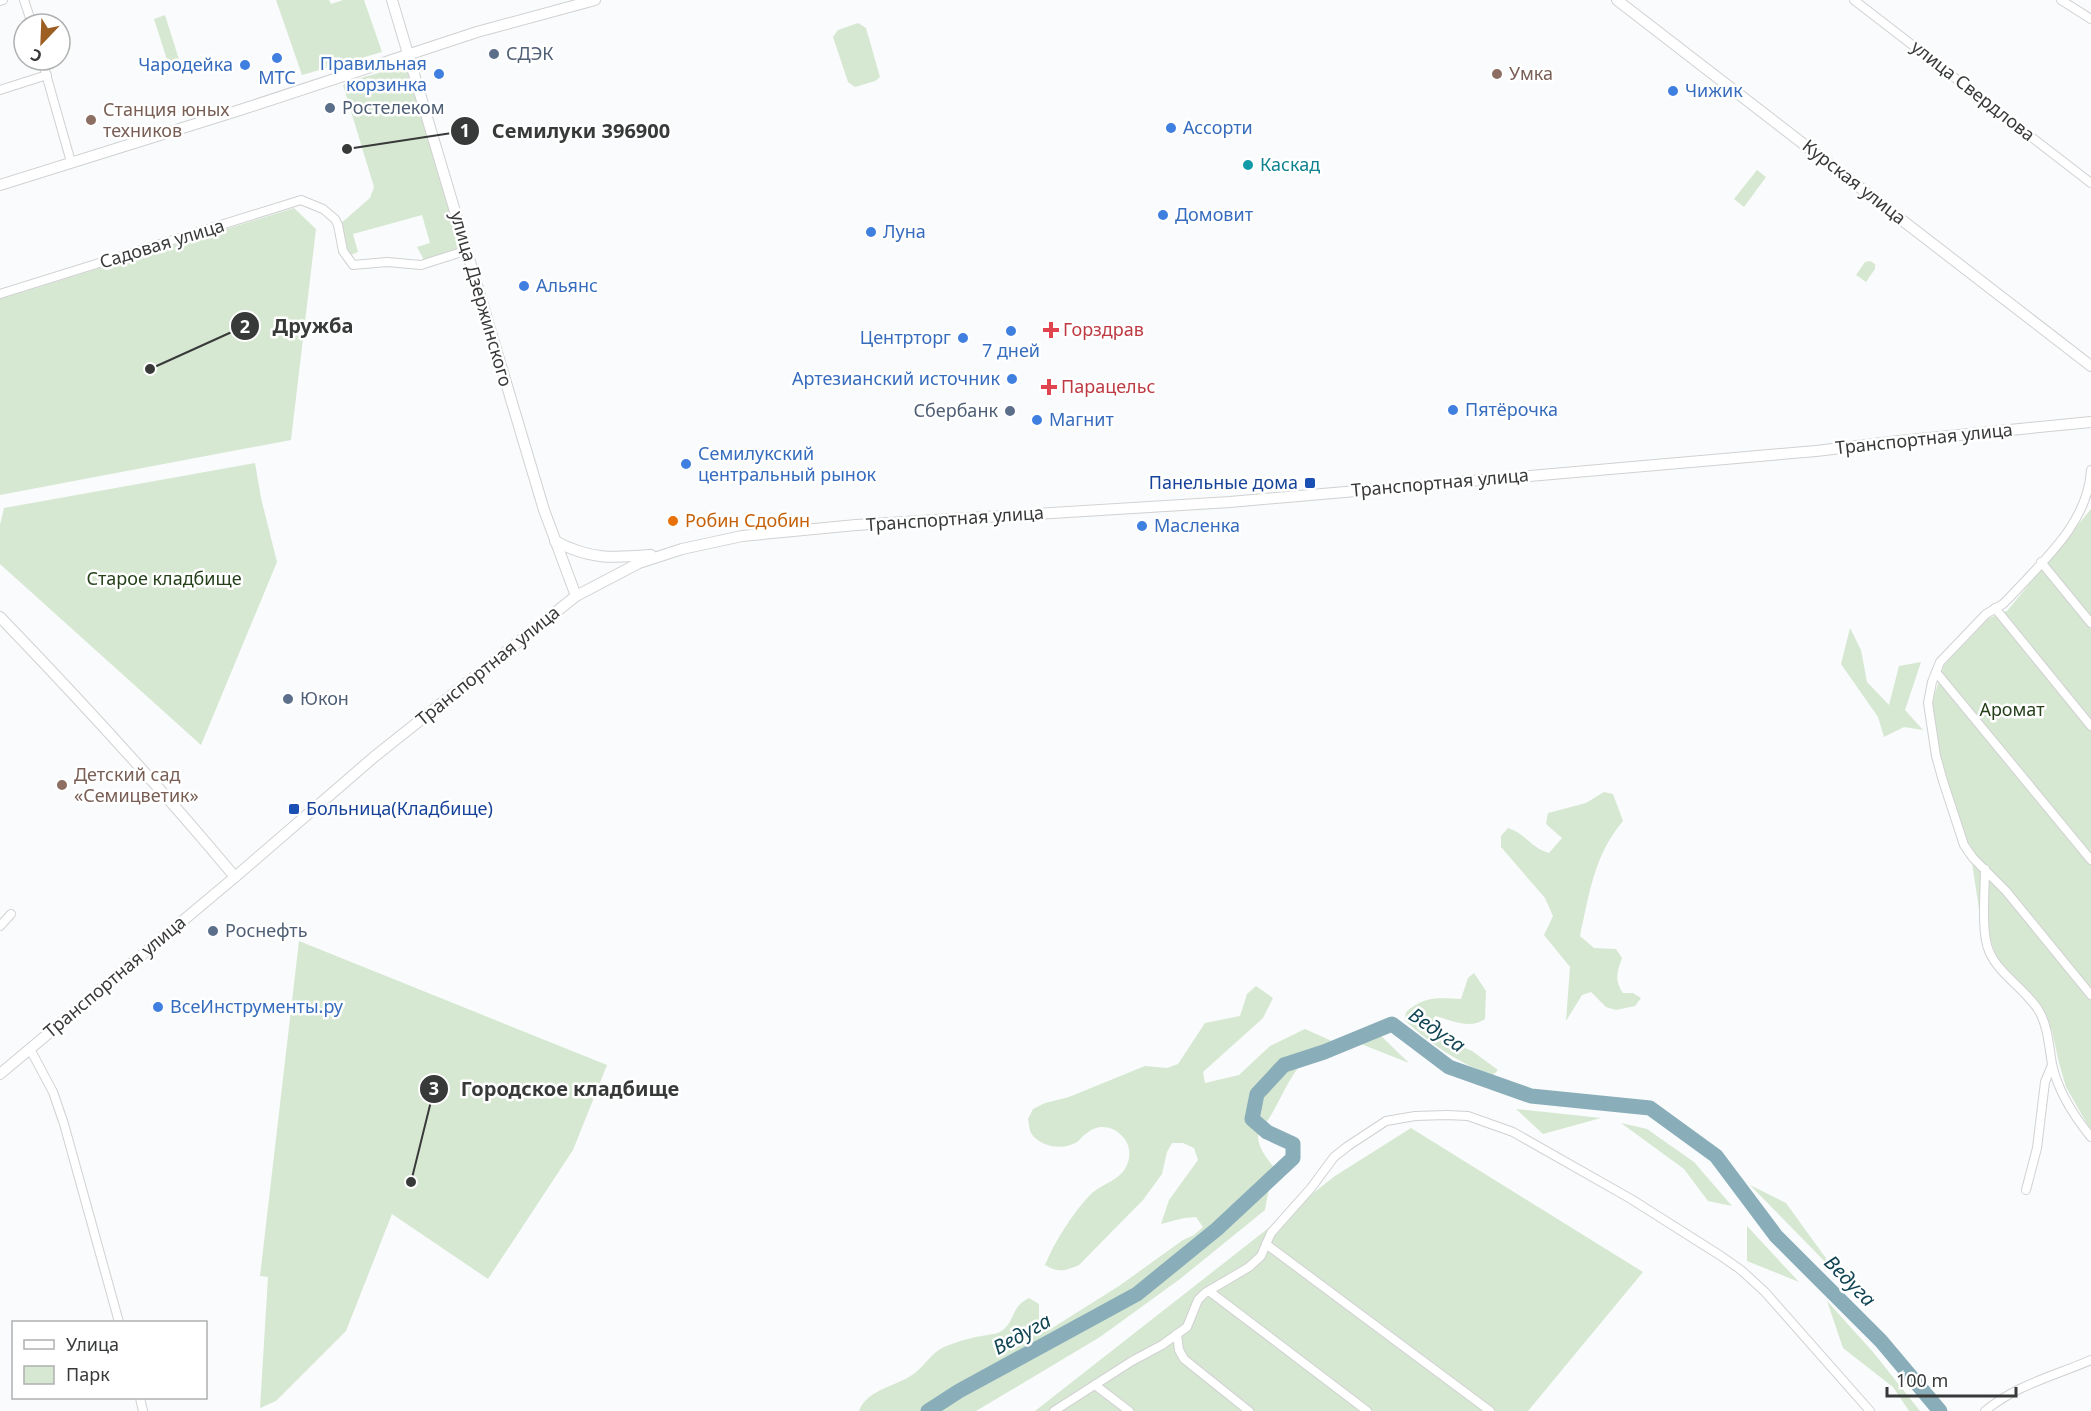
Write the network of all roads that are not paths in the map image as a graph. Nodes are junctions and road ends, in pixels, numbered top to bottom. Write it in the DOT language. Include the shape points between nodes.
graph roads {
  1 [pos="392,0"];
  2 [pos="596,0"];
  3 [pos="1617,0"];
  4 [pos="1854,0"];
  5 [pos="2061,0"];
  6 [pos="2091,19"];
  7 [pos="409,54"];
  8 [pos="46,72"];
  9 [pos="47,75"];
  10 [pos="0,90"];
  11 [pos="71,162"];
  12 [pos="2091,183"];
  13 [pos="0,185"];
  14 [pos="468,250"];
  15 [pos="0,294"];
  16 [pos="2091,366"];
  17 [pos="2091,422"];
  18 [pos="2091,430"];
  19 [pos="2091,470"];
  20 [pos="2091,480"];
  21 [pos="555,541"];
  22 [pos="669,553"];
  23 [pos="2041,562"];
  24 [pos="576,596"];
  25 [pos="1995,608"];
  26 [pos="0,616"];
  27 [pos="2091,623"];
  28 [pos="1936,672"];
  29 [pos="2091,726"];
  30 [pos="2091,860"];
  31 [pos="1984,869"];
  32 [pos="235,877"];
  33 [pos="11,914"];
  34 [pos="0,927"];
  35 [pos="2091,995"];
  36 [pos="30,1049"];
  37 [pos="2052,1064"];
  38 [pos="0,1074"];
  39 [pos="2091,1137"];
  40 [pos="2026,1190"];
  41 [pos="1266,1244"];
  42 [pos="1209,1291"];
  43 [pos="118,1321"];
  44 [pos="1177,1334"];
  45 [pos="2091,1360"];
  46 [pos="1095,1385"];
  47 [pos="1054,1411"];
  48 [pos="1129,1411"];
  49 [pos="1249,1411"];
  50 [pos="1367,1411"];
  51 [pos="1490,1411"];
  52 [pos="1870,1411"];
  53 [pos="1985,1411"];
  1 -- 7 [label="street, улица Дзержинского"];
  2 -- 7 [label="street"];
  3 -- 16 [label="street, Курская улица"];
  4 -- 12 [label="street, улица Свердлова"];
  5 -- 6 [label="street"];
  7 -- 11 [label="street"];
  7 -- 14 [label="street, улица Дзержинского"];
  8 -- 9 [label="street"];
  9 -- 10 [label="street"];
  9 -- 11 [label="street"];
  11 -- 13 [label="street"];
  14 -- 15 [label="street, Садовая улица" via="422,265 353,265 343,251 334,219 301,200"];
  14 -- 21 [label="street, улица Дзержинского"];
  17 -- 18 [label="street"];
  17 -- 22 [label="street, Транспортная улица" via="1816,451 1230,502 845,526 742,536"];
  19 -- 20 [label="street"];
  20 -- 23 [label="street" via="2076,519"];
  21 -- 22 [label="street" via="575,552 597,556"];
  21 -- 24 [label="street, улица Дзержинского"];
  22 -- 24 [label="street, Транспортная улица" via="639,563"];
  23 -- 25 [label="street"];
  23 -- 27 [label="street"];
  24 -- 32 [label="street, Транспортная улица" via="375,757"];
  25 -- 28 [label="street" via="1947,654"];
  25 -- 29 [label="street"];
  26 -- 32 [label="street" via="166,794"];
  28 -- 30 [label="street"];
  28 -- 31 [label="street" via="1928,703 1938,764 1964,845"];
  31 -- 35 [label="street"];
  31 -- 37 [label="street" via="1985,939 1989,951 2040,1012"];
  32 -- 36 [label="street, Транспортная улица"];
  33 -- 34 [label="street"];
  36 -- 38 [label="street, Транспортная улица"];
  36 -- 43 [label="street" via="53,1092 64,1124"];
  37 -- 39 [label="street" via="2067,1103"];
  37 -- 40 [label="street" via="2045,1082 2037,1148"];
  41 -- 42 [label="street" via="1261,1256 1249,1267"];
  41 -- 51 [label="street"];
  41 -- 52 [label="street" via="1334,1157 1362,1136 1386,1121 1415,1116 1468,1116 1512,1132 1631,1199 1741,1270"];
  42 -- 44 [label="street" via="1198,1300 1186,1327"];
  42 -- 50 [label="street"];
  44 -- 46 [label="street"];
  44 -- 49 [label="street" via="1184,1359"];
  45 -- 53 [label="street" via="2008,1394"];
  46 -- 47 [label="street"];
  46 -- 48 [label="street"];
}
